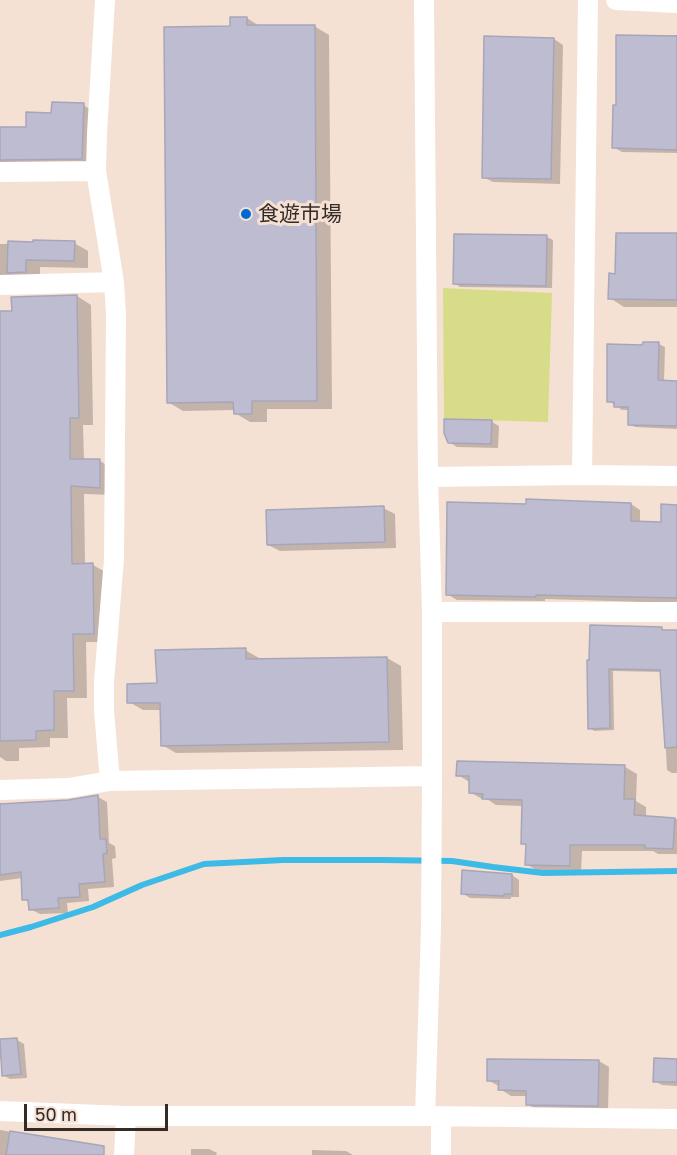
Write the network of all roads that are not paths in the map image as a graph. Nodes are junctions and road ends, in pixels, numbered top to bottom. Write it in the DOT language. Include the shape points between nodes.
graph roads {
  1 [pos="105,0"];
  2 [pos="424,0"];
  3 [pos="588,0"];
  4 [pos="616,0"];
  5 [pos="677,3"];
  6 [pos="96,171"];
  7 [pos="0,172"];
  8 [pos="114,282"];
  9 [pos="0,285"];
  10 [pos="582,475"];
  11 [pos="677,476"];
  12 [pos="428,477"];
  13 [pos="432,612"];
  14 [pos="677,612"];
  15 [pos="432,776"];
  16 [pos="111,781"];
  17 [pos="0,790"];
  18 [pos="0,1111"];
  19 [pos="126,1116"];
  20 [pos="433,1117"];
  21 [pos="677,1119"];
  22 [pos="124,1155"];
  23 [pos="441,1155"];
  1 -- 6 [label="street"];
  2 -- 12 [label="street"];
  3 -- 10 [label="street"];
  4 -- 5 [label="street"];
  6 -- 7 [label="street"];
  6 -- 8 [label="street"];
  8 -- 9 [label="street"];
  8 -- 16 [label="street" via="114,559 104,682"];
  10 -- 11 [label="street"];
  10 -- 12 [label="street"];
  12 -- 13 [label="street"];
  13 -- 14 [label="street"];
  13 -- 15 [label="street"];
  15 -- 16 [label="street"];
  15 -- 20 [label="street"];
  16 -- 17 [label="street" via="68,788"];
  18 -- 19 [label="street"];
  19 -- 20 [label="street"];
  19 -- 22 [label="street"];
  20 -- 21 [label="street"];
  20 -- 23 [label="street"];
}
